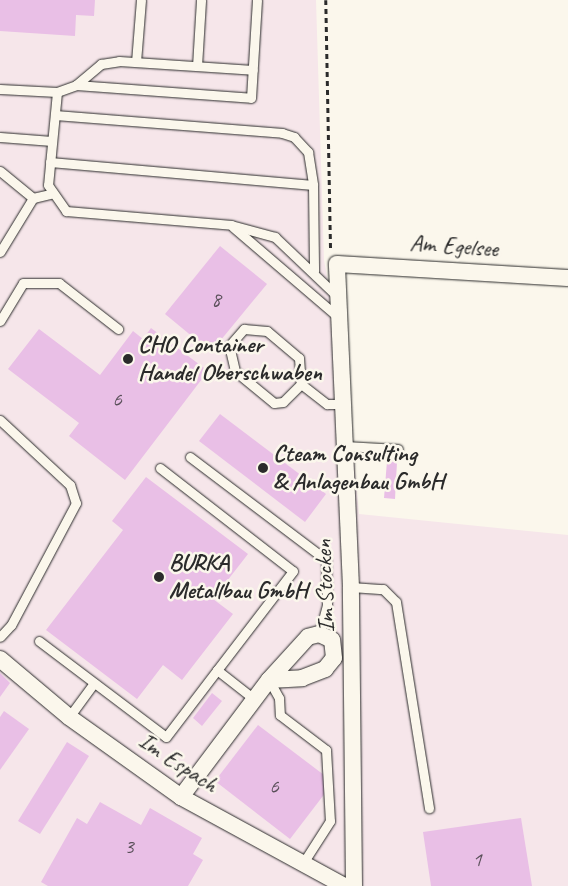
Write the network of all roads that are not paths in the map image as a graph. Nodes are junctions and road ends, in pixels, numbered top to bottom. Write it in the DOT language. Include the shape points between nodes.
graph roads {
  1 [pos="141,0"];
  2 [pos="202,0"];
  3 [pos="257,0"];
  4 [pos="136,62"];
  5 [pos="197,66"];
  6 [pos="253,70"];
  7 [pos="76,85"];
  8 [pos="0,89"];
  9 [pos="57,92"];
  10 [pos="55,115"];
  11 [pos="0,136"];
  12 [pos="52,141"];
  13 [pos="50,162"];
  14 [pos="0,171"];
  15 [pos="313,184"];
  16 [pos="51,194"];
  17 [pos="33,198"];
  18 [pos="231,225"];
  19 [pos="0,252"];
  20 [pos="337,264"];
  21 [pos="314,271"];
  22 [pos="568,278"];
  23 [pos="337,290"];
  24 [pos="337,316"];
  25 [pos="0,320"];
  26 [pos="118,329"];
  27 [pos="301,384"];
  28 [pos="341,404"];
  29 [pos="0,420"];
  30 [pos="345,446"];
  31 [pos="398,449"];
  32 [pos="190,457"];
  33 [pos="160,468"];
  34 [pos="351,587"];
  35 [pos="319,634"];
  36 [pos="0,637"];
  37 [pos="39,641"];
  38 [pos="0,659"];
  39 [pos="217,670"];
  40 [pos="269,680"];
  41 [pos="94,683"];
  42 [pos="254,699"];
  43 [pos="69,717"];
  44 [pos="181,797"];
  45 [pos="429,808"];
  46 [pos="303,864"];
  47 [pos="344,886"];
  48 [pos="354,886"];
  1 -- 4 [label="lane"];
  2 -- 5 [label="lane"];
  3 -- 6 [label="lane"];
  4 -- 5 [label="lane"];
  4 -- 7 [label="lane" via="101,64"];
  5 -- 6 [label="lane"];
  6 -- 7 [label="lane" via="251,98"];
  7 -- 9 [label="lane"];
  8 -- 9 [label="lane"];
  9 -- 10 [label="lane"];
  10 -- 12 [label="lane"];
  10 -- 15 [label="lane" via="282,132 301,142 308,152"];
  11 -- 12 [label="lane"];
  12 -- 13 [label="lane"];
  13 -- 15 [label="lane"];
  13 -- 16 [label="lane"];
  14 -- 17 [label="lane"];
  15 -- 21 [label="lane"];
  16 -- 17 [label="lane"];
  16 -- 18 [label="lane" via="66,211"];
  17 -- 19 [label="lane"];
  18 -- 21 [label="lane" via="275,236"];
  18 -- 24 [label="lane"];
  20 -- 22 [label="street, Am Egelsee"];
  20 -- 23 [label="street, Im Stocken"];
  21 -- 23 [label="lane"];
  23 -- 24 [label="street, Im Stocken"];
  24 -- 28 [label="street, Im Stocken"];
  25 -- 26 [label="lane" via="23,283 59,283"];
  27 -- 27 [label="lane" via="299,358 266,331 244,329 229,346 235,371 274,403 283,402"];
  27 -- 28 [label="lane" via="328,404"];
  28 -- 30 [label="street, Im Stocken"];
  29 -- 36 [label="lane" via="70,485 76,503 11,625"];
  30 -- 31 [label="lane"];
  30 -- 34 [label="street, Im Stocken"];
  32 -- 35 [label="lane" via="326,560 327,605"];
  33 -- 39 [label="lane" via="293,571"];
  34 -- 45 [label="lane" via="383,589 396,602"];
  34 -- 48 [label="street, Im Stocken"];
  35 -- 40 [label="street, Im Stocken" via="298,644"];
  35 -- 40 [label="street, Im Stocken" via="332,640 334,648 334,658 325,669 302,678"];
  37 -- 41 [label="lane"];
  38 -- 43 [label="street, Im Espach"];
  39 -- 41 [label="lane" via="166,737"];
  39 -- 42 [label="lane"];
  40 -- 42 [label="street, Im Stocken"];
  40 -- 46 [label="lane" via="279,698 280,715 326,750 330,821"];
  41 -- 43 [label="lane"];
  42 -- 44 [label="street, Im Stocken"];
  43 -- 44 [label="street, Im Espach"];
  44 -- 46 [label="street, Im Espach"];
  46 -- 47 [label="street, Im Espach"];
}
